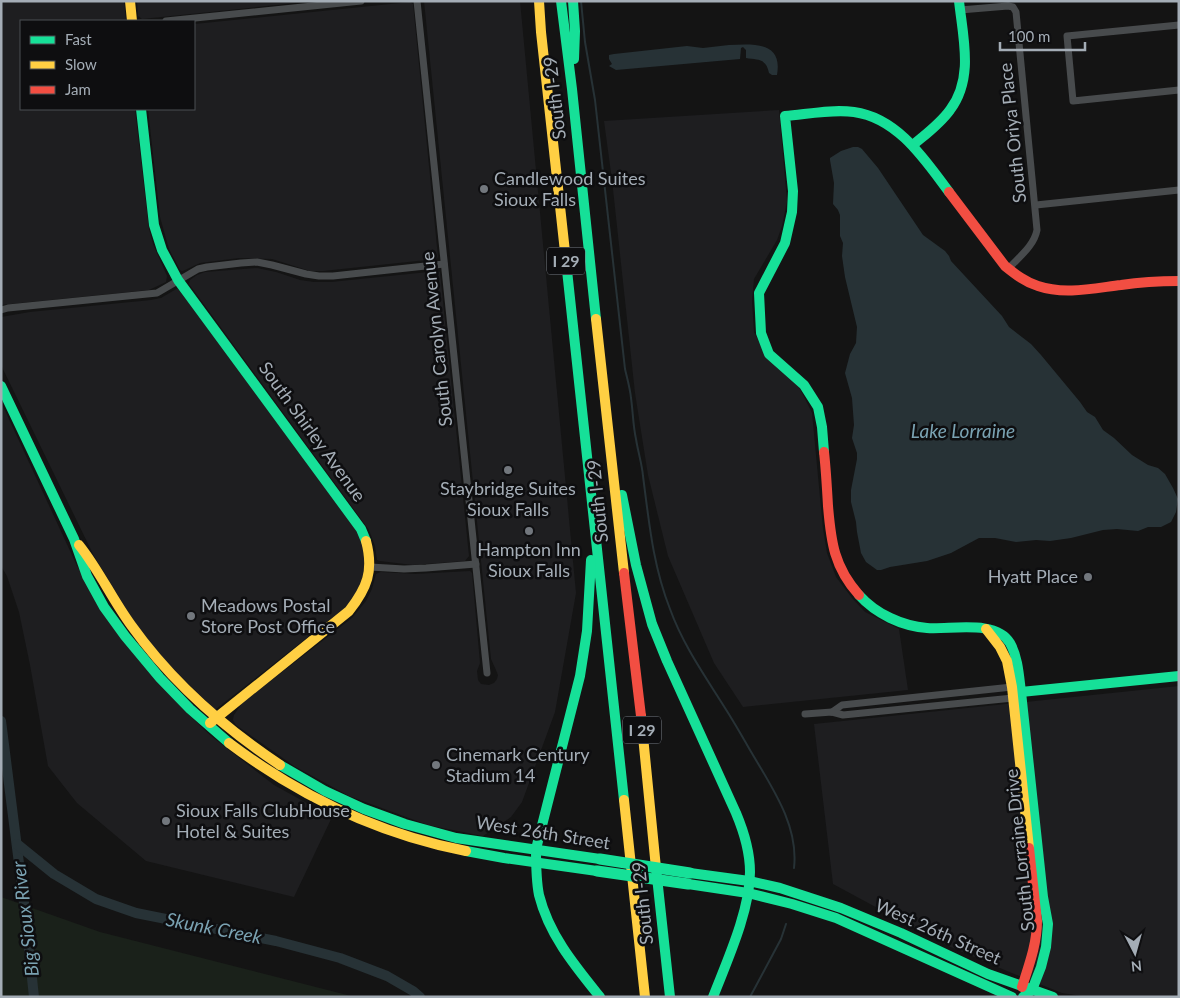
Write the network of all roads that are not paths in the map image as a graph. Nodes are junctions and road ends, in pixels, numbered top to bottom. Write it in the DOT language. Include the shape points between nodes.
graph roads {
  1 [pos="130,1"];
  2 [pos="361,1"];
  3 [pos="417,1"];
  4 [pos="537,1"];
  5 [pos="561,1"];
  6 [pos="573,1"];
  7 [pos="959,6"];
  8 [pos="132,20"];
  9 [pos="176,20"];
  10 [pos="1179,25"];
  11 [pos="572,89"];
  12 [pos="1179,90"];
  13 [pos="141,110"];
  14 [pos="913,145"];
  15 [pos="1179,190"];
  16 [pos="1036,205"];
  17 [pos="444,264"];
  18 [pos="1008,269"];
  19 [pos="178,280"];
  20 [pos="1179,281"];
  21 [pos="1,310"];
  22 [pos="1,386"];
  23 [pos="612,464"];
  24 [pos="590,490"];
  25 [pos="476,564"];
  26 [pos="370,567"];
  27 [pos="487,673"];
  28 [pos="1179,676"];
  29 [pos="1015,692"];
  30 [pos="805,714"];
  31 [pos="212,721"];
  32 [pos="536,849"];
  33 [pos="536,862"];
  34 [pos="599,865"];
  35 [pos="749,887"];
  36 [pos="1024,993"];
  37 [pos="600,997"];
  38 [pos="645,997"];
  39 [pos="670,997"];
  40 [pos="713,997"];
  41 [pos="1012,997"];
  42 [pos="1053,997"];
  1 -- 8 [label="main road"];
  2 -- 9 [label="street"];
  3 -- 17 [label="street, South Carolyn Avenue"];
  4 -- 24 [label="main road, South I-29 / I 29"];
  5 -- 11 [label="main road, South I-29 / I 29"];
  6 -- 11 [label="main road"];
  7 -- 14 [label="main road" via="966,71 959,96 941,122"];
  7 -- 16 [label="street, South Oriya Place" via="1008,6 1015,10"];
  10 -- 12 [label="street" via="1067,36 1073,101"];
  11 -- 23 [label="main road, South I-29 / I 29"];
  13 -- 19 [label="main road, South Shirley Avenue" via="154,225 162,250"];
  14 -- 18 [label="main road"];
  14 -- 29 [label="main road, South Lorraine Drive" via="876,117 860,112 785,116 792,212 785,243 759,293 763,340 769,354 804,385 818,407 831,537 846,579 861,599 894,620 927,628 985,628 1003,635 1010,643 1017,664"];
  15 -- 16 [label="street"];
  16 -- 18 [label="street, South Oriya Place" via="1036,237"];
  17 -- 19 [label="street" via="319,276 257,262 240,263 198,269"];
  17 -- 25 [label="street, South Carolyn Avenue"];
  18 -- 20 [label="main road" via="1028,283 1057,290"];
  19 -- 21 [label="street" via="157,293 146,295"];
  19 -- 26 [label="main road, South Shirley Avenue" via="360,528 366,539"];
  22 -- 31 [label="main road" via="74,539 151,651"];
  23 -- 35 [label="main road" via="652,624 740,824 748,851"];
  23 -- 39 [label="main road, South I-29 / I 29"];
  24 -- 32 [label="main road" via="590,584 584,655"];
  24 -- 38 [label="main road, South I-29 / I 29"];
  25 -- 26 [label="street"];
  25 -- 27 [label="street, South Carolyn Avenue"];
  26 -- 31 [label="main road, South Shirley Avenue" via="366,587 350,611"];
  28 -- 29 [label="main road"];
  29 -- 30 [label="street" via="842,705 832,712"];
  29 -- 36 [label="main road, South Lorraine Drive" via="1037,931"];
  31 -- 32 [label="main road, West 26th Street" via="284,768 359,807 449,836"];
  31 -- 33 [label="main road, West 26th Street" via="226,741 270,772 314,799 354,817 446,847"];
  32 -- 33 [label="main road"];
  32 -- 34 [label="main road, West 26th Street"];
  33 -- 34 [label="main road, West 26th Street"];
  33 -- 37 [label="main road" via="539,892 550,927 564,952"];
  34 -- 35 [label="main road, West 26th Street, bridge"];
  35 -- 36 [label="main road, West 26th Street" via="771,886 842,908"];
  35 -- 40 [label="main road" via="744,913"];
  35 -- 41 [label="main road, West 26th Street" via="836,918"];
  36 -- 42 [label="main road, West 26th Street"];
}
